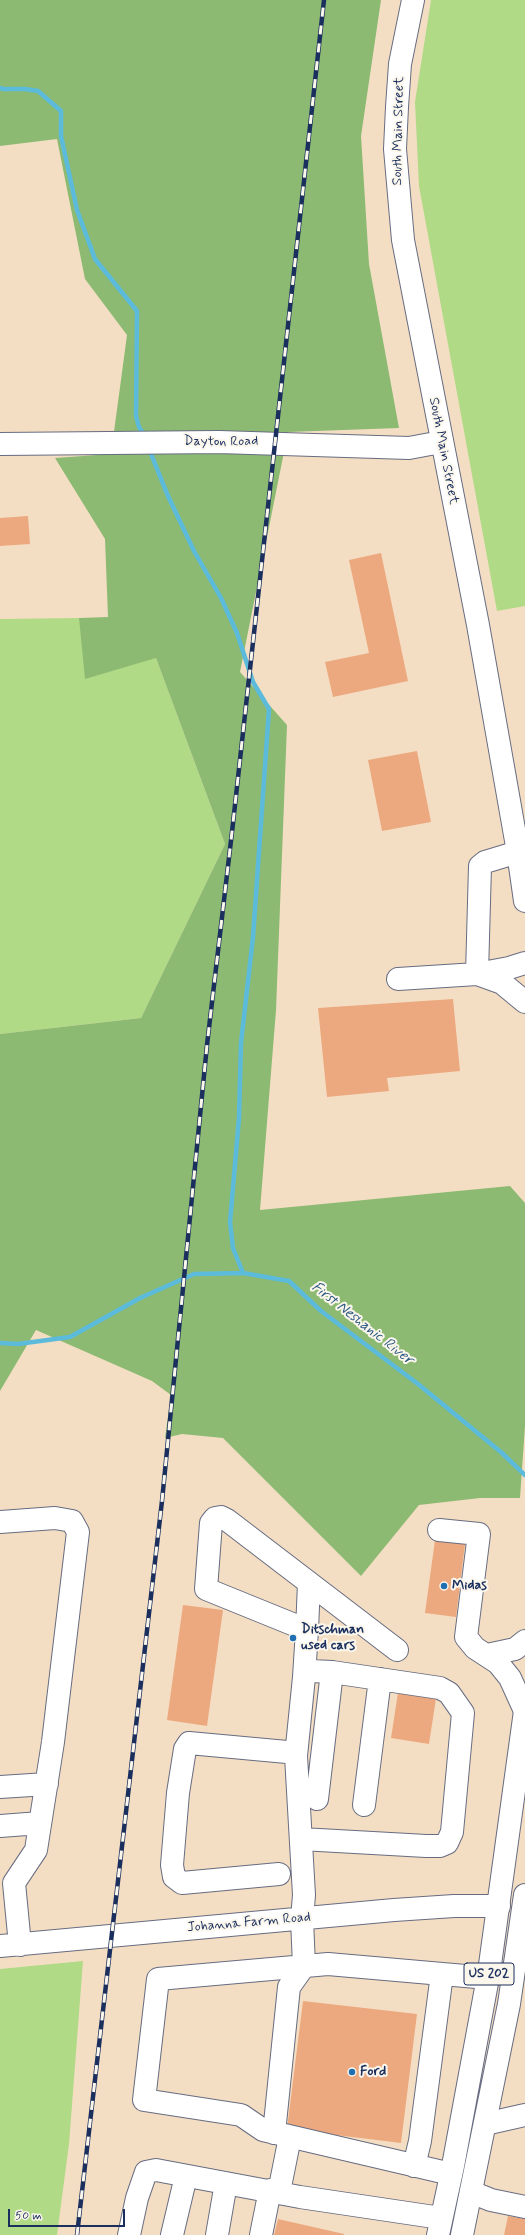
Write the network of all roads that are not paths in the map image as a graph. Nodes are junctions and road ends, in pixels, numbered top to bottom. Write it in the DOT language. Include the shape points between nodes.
graph roads {
  1 [pos="413,0"];
  2 [pos="441,442"];
  3 [pos="0,444"];
  4 [pos="518,852"];
  5 [pos="525,901"];
  6 [pos="525,963"];
  7 [pos="477,974"];
  8 [pos="398,979"];
  9 [pos="525,1002"];
  10 [pos="0,1522"];
  11 [pos="439,1530"];
  12 [pos="309,1584"];
  13 [pos="306,1630"];
  14 [pos="525,1641"];
  15 [pos="397,1650"];
  16 [pos="487,1655"];
  17 [pos="332,1672"];
  18 [pos="304,1677"];
  19 [pos="380,1679"];
  20 [pos="525,1711"];
  21 [pos="296,1756"];
  22 [pos="47,1784"];
  23 [pos="0,1787"];
  24 [pos="318,1799"];
  25 [pos="364,1805"];
  26 [pos="40,1823"];
  27 [pos="0,1826"];
  28 [pos="301,1839"];
  29 [pos="23,1871"];
  30 [pos="0,1873"];
  31 [pos="279,1874"];
  32 [pos="499,1906"];
  33 [pos="524,1906"];
  34 [pos="302,1918"];
  35 [pos="10,1945"];
  36 [pos="304,1966"];
  37 [pos="442,1974"];
  38 [pos="488,1978"];
  39 [pos="525,2115"];
  40 [pos="485,2124"];
  41 [pos="282,2135"];
  42 [pos="414,2166"];
  43 [pos="451,2174"];
  44 [pos="186,2176"];
  45 [pos="226,2183"];
  46 [pos="275,2191"];
  47 [pos="471,2192"];
  48 [pos="525,2207"];
  49 [pos="439,2227"];
  50 [pos="129,2235"];
  51 [pos="172,2235"];
  52 [pos="217,2235"];
  53 [pos="261,2235"];
  54 [pos="462,2235"];
  1 -- 2 [label="main road, South Main Street" via="400,64 395,149 403,240"];
  2 -- 3 [label="main road, Dayton Road" via="409,448 267,442"];
  2 -- 4 [label="main road, South Main Street"];
  4 -- 5 [label="main road, South Main Street"];
  4 -- 7 [label="main road" via="485,862 480,866"];
  6 -- 7 [label="main road"];
  7 -- 8 [label="main road"];
  7 -- 9 [label="main road" via="502,983"];
  10 -- 22 [label="main road" via="54,1518 72,1520 78,1532"];
  11 -- 16 [label="main road" via="479,1534 466,1637 475,1648"];
  12 -- 13 [label="main road"];
  12 -- 13 [label="main road" via="227,1520 215,1518 211,1523 206,1589"];
  12 -- 15 [label="main road"];
  13 -- 18 [label="main road"];
  14 -- 16 [label="main road" via="516,1649"];
  16 -- 20 [label="main road" via="498,1663 510,1678"];
  17 -- 18 [label="main road" via="311,1671"];
  17 -- 19 [label="main road"];
  17 -- 24 [label="main road"];
  18 -- 21 [label="main road"];
  19 -- 25 [label="main road"];
  19 -- 28 [label="main road" via="440,1688 449,1693 463,1713 452,1832 447,1843 426,1846"];
  20 -- 32 [label="main road, US 202"];
  21 -- 28 [label="main road"];
  21 -- 31 [label="main road" via="288,1752 189,1744 185,1749 178,1793 172,1866 174,1877 182,1883"];
  22 -- 23 [label="main road"];
  22 -- 26 [label="main road"];
  26 -- 27 [label="main road"];
  26 -- 29 [label="main road" via="36,1850"];
  28 -- 34 [label="main road" via="304,1895"];
  29 -- 30 [label="main road"];
  29 -- 35 [label="main road" via="14,1883"];
  32 -- 34 [label="main road, Johanna Farm Road" via="427,1907"];
  32 -- 38 [label="main road, US 202"];
  33 -- 40 [label="main road, US 202" via="515,1970"];
  34 -- 35 [label="main road, Johanna Farm Road"];
  34 -- 36 [label="main road"];
  36 -- 37 [label="main road" via="328,1964"];
  36 -- 41 [label="main road" via="289,1987"];
  36 -- 41 [label="main road" via="158,1979 144,2100 241,2115 263,2130"];
  37 -- 38 [label="main road"];
  37 -- 42 [label="main road" via="420,2142"];
  38 -- 43 [label="main road, US 202"];
  39 -- 40 [label="main road"];
  40 -- 47 [label="main road, US 202"];
  41 -- 42 [label="main road"];
  41 -- 46 [label="main road"];
  42 -- 43 [label="main road"];
  43 -- 49 [label="main road, US 202"];
  44 -- 45 [label="main road"];
  44 -- 50 [label="main road" via="156,2170 146,2172 136,2198"];
  44 -- 51 [label="main road"];
  45 -- 46 [label="main road"];
  45 -- 52 [label="main road"];
  46 -- 49 [label="main road"];
  46 -- 53 [label="main road"];
  47 -- 48 [label="main road" via="491,2200"];
  47 -- 54 [label="main road, US 202"];
}
